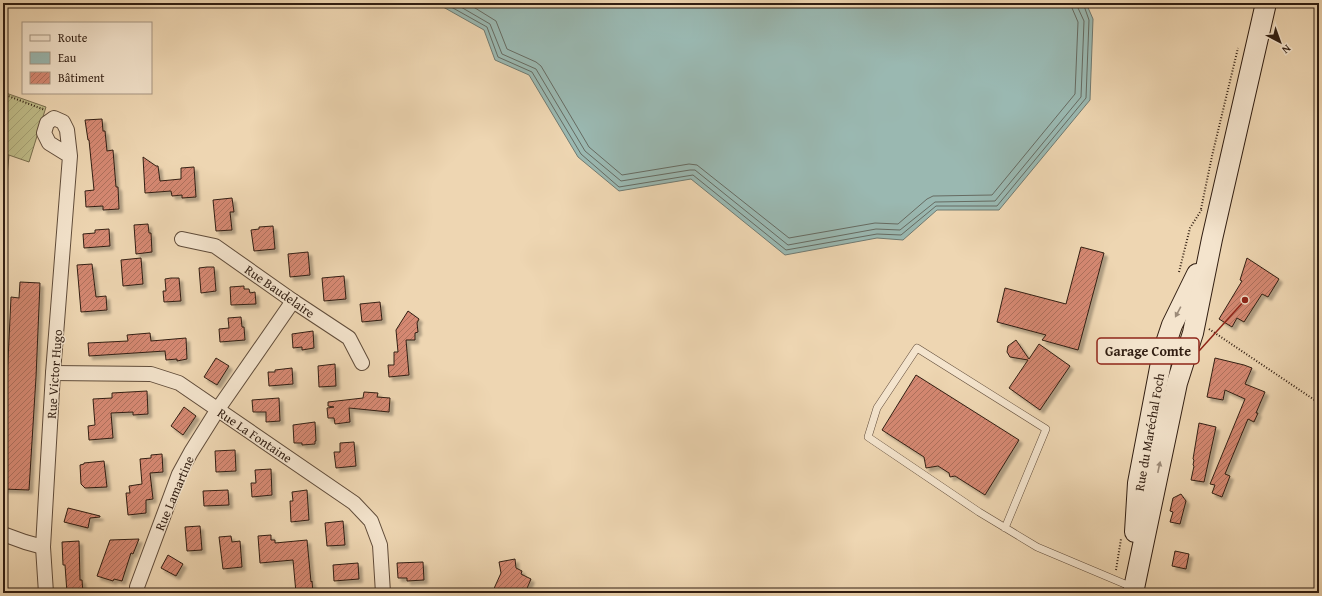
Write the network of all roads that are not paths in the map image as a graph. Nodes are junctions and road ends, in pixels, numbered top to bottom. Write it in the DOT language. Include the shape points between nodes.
graph roads {
  1 [pos="1266,3"];
  2 [pos="70,156"];
  3 [pos="182,239"];
  4 [pos="1212,239"];
  5 [pos="292,301"];
  6 [pos="362,363"];
  7 [pos="53,373"];
  8 [pos="1166,391"];
  9 [pos="218,409"];
  10 [pos="1005,528"];
  11 [pos="3,534"];
  12 [pos="43,547"];
  13 [pos="1134,590"];
  14 [pos="46,593"];
  15 [pos="137,593"];
  16 [pos="383,593"];
  1 -- 4 [label="main road"];
  2 -- 2 [label="street, Rue Victor Hugo" via="49,143 44,133 47,123 54,118 64,122"];
  2 -- 7 [label="street, Rue Victor Hugo"];
  3 -- 5 [label="street, Rue Baudelaire" via="215,246"];
  4 -- 8 [label="main road" via="1193,333"];
  4 -- 8 [label="main road, Rue du Maréchal Foch, one-way" via="1172,325 1163,352"];
  5 -- 6 [label="street, Rue Baudelaire" via="348,338"];
  5 -- 9 [label="street, Rue Lamartine"];
  7 -- 9 [label="street, Rue La Fontaine" via="151,374 179,383"];
  7 -- 12 [label="street, Rue Victor Hugo"];
  8 -- 13 [label="main road, Rue du Maréchal Foch" via="1159,424 1138,483 1145,499 1133,561"];
  9 -- 15 [label="street, Rue Lamartine" via="179,474"];
  9 -- 16 [label="street, Rue La Fontaine" via="354,503 363,512 371,521 380,545"];
  10 -- 10 [label="lane" via="868,436 877,408 917,348 1046,429"];
  10 -- 13 [label="lane" via="1037,547"];
  11 -- 12 [label="street"];
  12 -- 14 [label="street, Rue Victor Hugo"];
}
